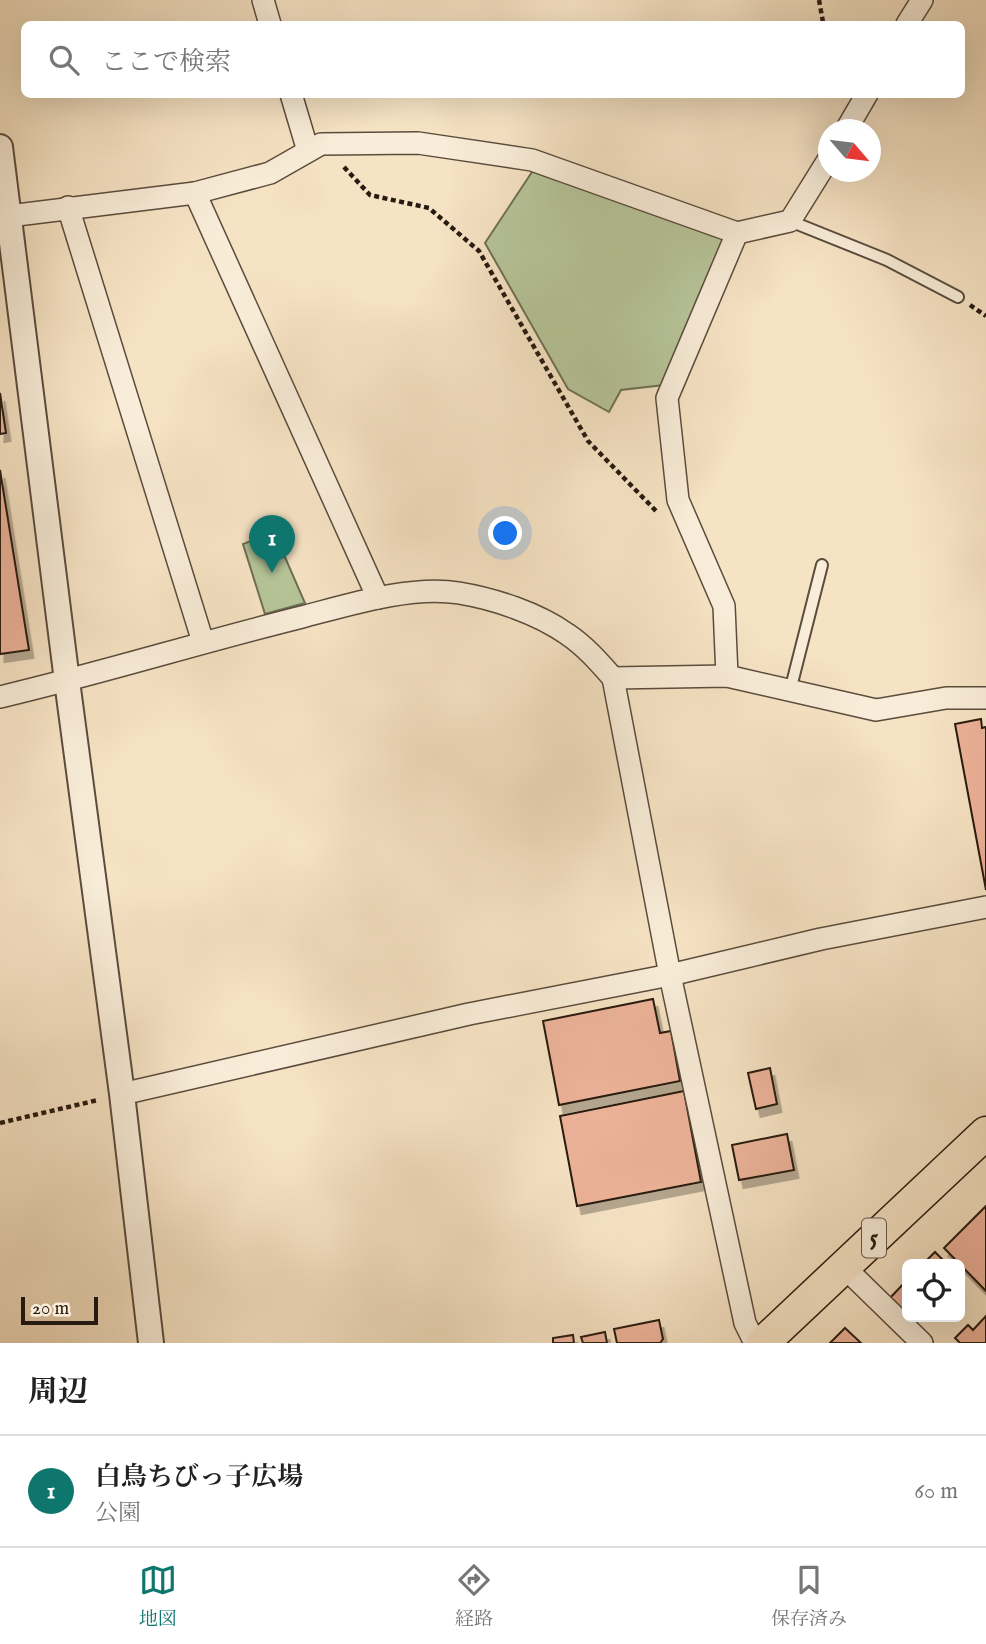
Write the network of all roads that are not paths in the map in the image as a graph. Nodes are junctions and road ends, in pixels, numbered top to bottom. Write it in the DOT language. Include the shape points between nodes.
graph roads {
  1 [pos="262,0"];
  2 [pos="922,0"];
  3 [pos="269,21"];
  4 [pos="909,21"];
  5 [pos="293,98"];
  6 [pos="865,98"];
  7 [pos="852,119"];
  8 [pos="0,147"];
  9 [pos="314,148"];
  10 [pos="818,176"];
  11 [pos="195,193"];
  12 [pos="68,207"];
  13 [pos="9,216"];
  14 [pos="790,220"];
  15 [pos="737,233"];
  16 [pos="958,297"];
  17 [pos="822,565"];
  18 [pos="378,598"];
  19 [pos="203,642"];
  20 [pos="727,676"];
  21 [pos="613,678"];
  22 [pos="67,681"];
  23 [pos="790,691"];
  24 [pos="0,697"];
  25 [pos="986,698"];
  26 [pos="986,906"];
  27 [pos="670,975"];
  28 [pos="122,1094"];
  29 [pos="986,1133"];
  30 [pos="844,1267"];
  31 [pos="151,1343"];
  32 [pos="755,1343"];
  33 [pos="763,1343"];
  34 [pos="922,1343"];
  1 -- 3 [label="street"];
  2 -- 4 [label="street"];
  5 -- 9 [label="street"];
  6 -- 7 [label="street"];
  8 -- 13 [label="street"];
  9 -- 11 [label="street" via="270,173"];
  9 -- 15 [label="street" via="418,143 532,160"];
  10 -- 14 [label="street"];
  11 -- 12 [label="street"];
  11 -- 18 [label="street"];
  12 -- 13 [label="street"];
  12 -- 19 [label="street"];
  13 -- 22 [label="street"];
  14 -- 15 [label="street"];
  14 -- 16 [label="lane" via="887,260"];
  15 -- 20 [label="street" via="667,398 678,499 724,606"];
  17 -- 23 [label="lane"];
  18 -- 19 [label="street"];
  18 -- 21 [label="street" via="458,593 511,607 566,633"];
  19 -- 22 [label="street"];
  20 -- 21 [label="street"];
  20 -- 23 [label="street"];
  21 -- 27 [label="street"];
  22 -- 24 [label="street"];
  22 -- 28 [label="street"];
  23 -- 25 [label="street" via="876,710 946,698"];
  26 -- 27 [label="street"];
  27 -- 28 [label="street" via="469,1014"];
  27 -- 32 [label="street" via="745,1322"];
  28 -- 31 [label="street"];
  29 -- 30 [label="main road, 5"];
  30 -- 33 [label="main road, 5"];
  30 -- 34 [label="street"];
}
